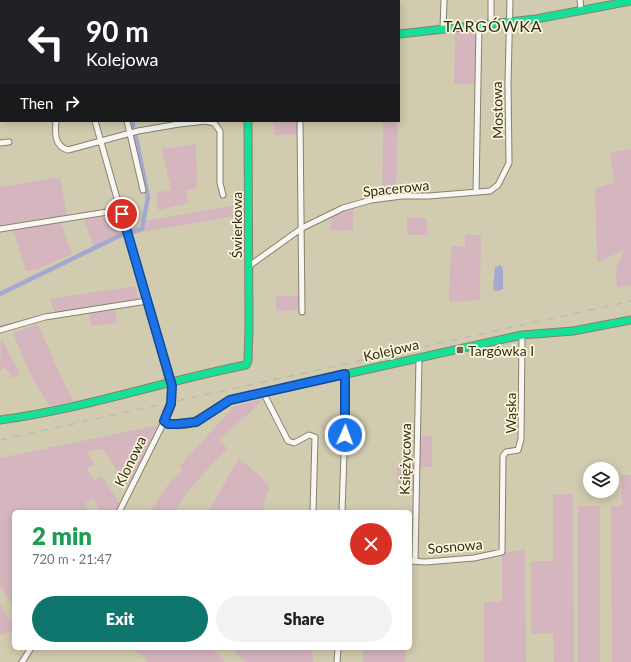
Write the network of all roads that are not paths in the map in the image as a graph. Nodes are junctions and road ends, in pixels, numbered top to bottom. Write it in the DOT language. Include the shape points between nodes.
graph roads {
  1 [pos="444,0"];
  2 [pos="491,0"];
  3 [pos="510,0"];
  4 [pos="580,0"];
  5 [pos="631,1"];
  6 [pos="581,11"];
  7 [pos="510,22"];
  8 [pos="490,24"];
  9 [pos="479,25"];
  10 [pos="443,29"];
  11 [pos="400,34"];
  12 [pos="56,122"];
  13 [pos="95,122"];
  14 [pos="128,122"];
  15 [pos="178,122"];
  16 [pos="248,122"];
  17 [pos="300,122"];
  18 [pos="130,133"];
  19 [pos="101,141"];
  20 [pos="9,142"];
  21 [pos="0,143"];
  22 [pos="143,190"];
  23 [pos="490,191"];
  24 [pos="476,192"];
  25 [pos="223,195"];
  26 [pos="120,210"];
  27 [pos="302,228"];
  28 [pos="0,229"];
  29 [pos="249,266"];
  30 [pos="147,301"];
  31 [pos="302,312"];
  32 [pos="631,320"];
  33 [pos="0,330"];
  34 [pos="522,335"];
  35 [pos="418,358"];
  36 [pos="345,374"];
  37 [pos="171,381"];
  38 [pos="263,392"];
  39 [pos="0,420"];
  40 [pos="164,421"];
  41 [pos="120,510"];
  42 [pos="313,510"];
  43 [pos="342,510"];
  44 [pos="502,552"];
  45 [pos="413,560"];
  46 [pos="30,650"];
  47 [pos="338,650"];
  48 [pos="22,662"];
  49 [pos="337,662"];
  1 -- 10 [label="street"];
  2 -- 8 [label="street"];
  3 -- 7 [label="street, Mostowa"];
  4 -- 6 [label="street"];
  5 -- 6 [label="street"];
  6 -- 7 [label="street"];
  7 -- 8 [label="street"];
  7 -- 23 [label="street, Mostowa" via="509,163 498,185"];
  8 -- 9 [label="street"];
  9 -- 10 [label="street"];
  9 -- 24 [label="street"];
  10 -- 11 [label="street"];
  12 -- 19 [label="street" via="56,140 65,149 72,150"];
  13 -- 19 [label="street, Klonowa"];
  14 -- 18 [label="street"];
  15 -- 18 [label="street"];
  15 -- 25 [label="street" via="212,122 220,129 220,183"];
  16 -- 29 [label="street, Świerkowa"];
  17 -- 27 [label="street"];
  18 -- 19 [label="street"];
  18 -- 22 [label="street"];
  19 -- 26 [label="street, Klonowa"];
  20 -- 21 [label="street"];
  23 -- 24 [label="street, Spacerowa"];
  24 -- 27 [label="street, Spacerowa" via="371,200 333,212"];
  26 -- 28 [label="street"];
  26 -- 30 [label="street, Klonowa"];
  27 -- 29 [label="street, Spacerowa"];
  27 -- 31 [label="street"];
  29 -- 37 [label="street, Świerkowa" via="248,361 245,366"];
  30 -- 33 [label="street" via="45,317"];
  30 -- 37 [label="street, Klonowa"];
  32 -- 34 [label="street, Kolejowa" via="573,331"];
  34 -- 35 [label="street, Kolejowa"];
  34 -- 44 [label="street, Wąska" via="521,445 516,451 506,452 503,456"];
  35 -- 36 [label="street, Kolejowa"];
  35 -- 45 [label="street, Księżycowa"];
  36 -- 38 [label="street, Kolejowa"];
  36 -- 43 [label="street"];
  37 -- 39 [label="street" via="38,415"];
  37 -- 40 [label="street, Klonowa" via="171,404"];
  38 -- 40 [label="street, Kolejowa" via="225,402 196,422 168,424"];
  38 -- 42 [label="street" via="284,438 290,443 310,435 315,437"];
  40 -- 41 [label="street, Klonowa"];
  44 -- 45 [label="street, Sosnowa" via="474,558 426,562"];
  46 -- 48 [label="street"];
  47 -- 49 [label="street"];
}
